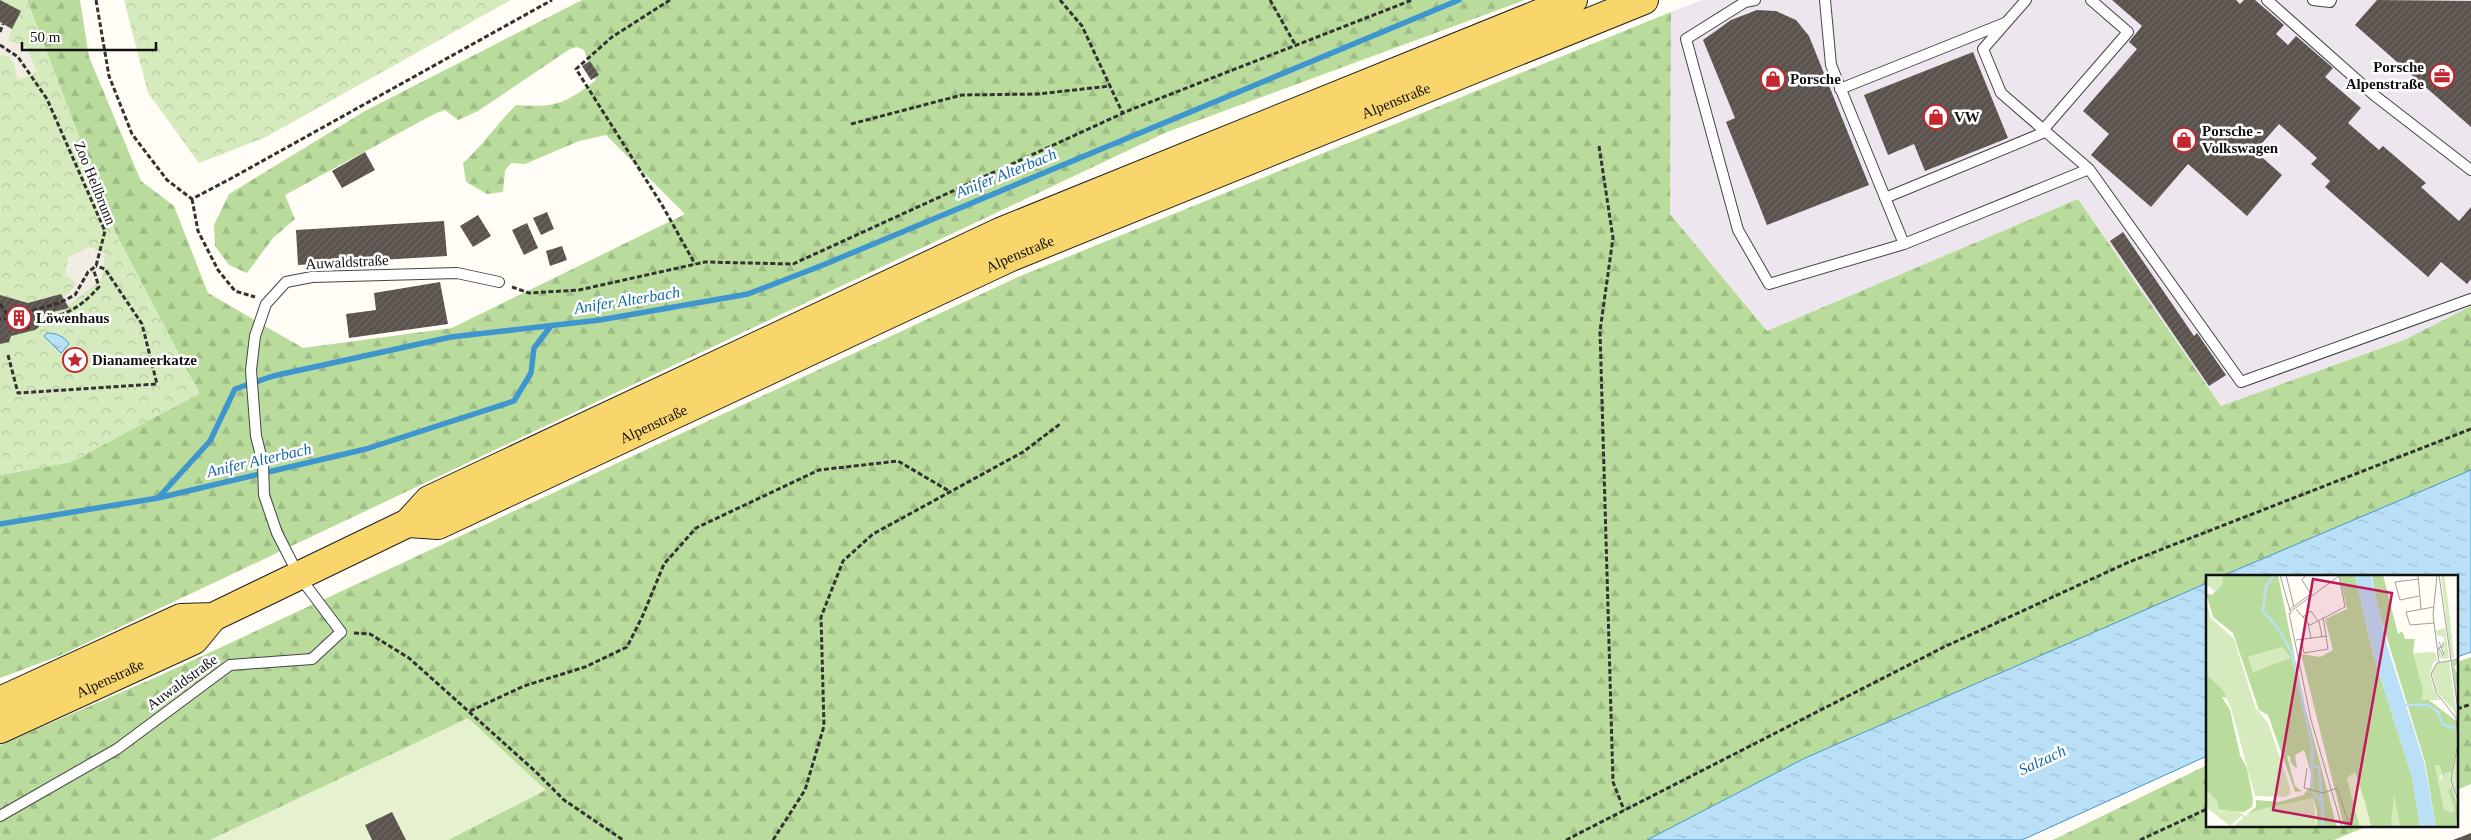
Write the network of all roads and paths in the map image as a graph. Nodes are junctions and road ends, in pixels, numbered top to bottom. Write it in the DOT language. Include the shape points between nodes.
graph roads {
  1 [pos="96,0"];
  2 [pos="552,0"];
  3 [pos="670,0"];
  4 [pos="1060,0"];
  5 [pos="1270,0"];
  6 [pos="1412,0"];
  7 [pos="1573,0"];
  8 [pos="1644,0"];
  9 [pos="1755,0"];
  10 [pos="1825,0"];
  11 [pos="2026,0"];
  12 [pos="2091,0"];
  13 [pos="2267,0"];
  14 [pos="2313,0"];
  15 [pos="2332,0"];
  16 [pos="2008,22"];
  17 [pos="3,24"];
  18 [pos="0,32"];
  19 [pos="0,45"];
  20 [pos="1296,46"];
  21 [pos="1110,86"];
  22 [pos="1840,89"];
  23 [pos="1123,114"];
  24 [pos="851,124"];
  25 [pos="2044,131"];
  26 [pos="1599,146"];
  27 [pos="2089,169"];
  28 [pos="2471,170"];
  29 [pos="1885,198"];
  30 [pos="192,199"];
  31 [pos="1904,244"];
  32 [pos="695,264"];
  33 [pos="94,267"];
  34 [pos="499,282"];
  35 [pos="2471,299"];
  36 [pos="0,304"];
  37 [pos="266,304"];
  38 [pos="26,312"];
  39 [pos="11,316"];
  40 [pos="0,320"];
  41 [pos="38,320"];
  42 [pos="8,355"];
  43 [pos="1060,424"];
  44 [pos="2471,428"];
  45 [pos="949,491"];
  46 [pos="408,523"];
  47 [pos="299,576"];
  48 [pos="213,617"];
  49 [pos="341,632"];
  50 [pos="0,701"];
  51 [pos="2471,704"];
  52 [pos="2458,709"];
  53 [pos="470,712"];
  54 [pos="0,729"];
  55 [pos="2206,809"];
  56 [pos="1624,810"];
  57 [pos="0,816"];
  58 [pos="623,840"];
  59 [pos="773,840"];
  60 [pos="1566,840"];
  61 [pos="2140,840"];
  1 -- 30 [label="path" via="109,76 132,134 168,180"];
  2 -- 30 [label="path"];
  3 -- 32 [label="path" via="612,37 576,68"];
  4 -- 21 [label="path" via="1082,26"];
  5 -- 20 [label="path"];
  6 -- 20 [label="path"];
  7 -- 46 [label="main road, Alpenstraße" via="1000,232 430,500"];
  8 -- 46 [label="main road, Alpenstraße" via="1011,257 438,525"];
  9 -- 31 [label="lane" via="1745,2 1686,39 1738,230 1768,284"];
  10 -- 22 [label="lane" via="1831,65"];
  11 -- 16 [label="lane"];
  12 -- 25 [label="lane" via="2128,32"];
  13 -- 28 [label="lane" via="2374,95"];
  14 -- 15 [label="lane"];
  16 -- 22 [label="lane"];
  16 -- 25 [label="lane" via="1983,50 2001,93"];
  17 -- 18 [label="path"];
  19 -- 33 [label="path, Zoo Hellbrunn" via="18,57 47,99 85,184 105,232"];
  20 -- 23 [label="path"];
  21 -- 23 [label="path"];
  21 -- 24 [label="path" via="1038,94 962,95"];
  22 -- 29 [label="lane"];
  23 -- 32 [label="path" via="793,264"];
  25 -- 27 [label="lane"];
  25 -- 29 [label="lane"];
  26 -- 56 [label="path" via="1613,238 1600,331 1613,782"];
  27 -- 31 [label="lane"];
  27 -- 35 [label="lane" via="2241,382"];
  29 -- 31 [label="lane"];
  30 -- 37 [label="path" via="198,231 218,270 235,291 247,293"];
  32 -- 34 [label="path" via="579,290 530,293"];
  33 -- 38 [label="path, Zoo Hellbrunn" via="75,295"];
  33 -- 41 [label="path" via="99,287 82,305 68,313"];
  33 -- 42 [label="path" via="105,269 142,324 157,384 18,393"];
  34 -- 37 [label="lane, Auwaldstraße" via="457,273 312,277 286,282"];
  36 -- 39 [label="path"];
  37 -- 47 [label="lane, Auwaldstraße" via="255,336 251,370 256,436 263,464 264,495 276,533"];
  38 -- 39 [label="path, Zoo Hellbrunn"];
  38 -- 39 [label="path" via="30,327 17,330"];
  39 -- 40 [label="path, Zoo Hellbrunn"];
  43 -- 45 [label="path" via="1023,452"];
  44 -- 56 [label="path" via="2129,562 1944,647"];
  45 -- 53 [label="path" via="898,461 819,470 696,528 664,564 627,647 586,667 524,686"];
  45 -- 59 [label="path" via="873,534 842,561 821,617 824,726 805,790"];
  46 -- 47 [label="main road, Alpenstraße"];
  47 -- 48 [label="main road, Alpenstraße"];
  47 -- 49 [label="lane, Auwaldstraße"];
  48 -- 50 [label="main road, Alpenstraße" via="181,618"];
  48 -- 54 [label="main road, Alpenstraße" via="194,640"];
  49 -- 53 [label="path" via="370,634 409,658"];
  49 -- 57 [label="lane, Auwaldstraße" via="312,659 230,665 117,749"];
  51 -- 52 [label="path"];
  53 -- 58 [label="path" via="564,800"];
  55 -- 61 [label="path"];
  56 -- 60 [label="path"];
}
